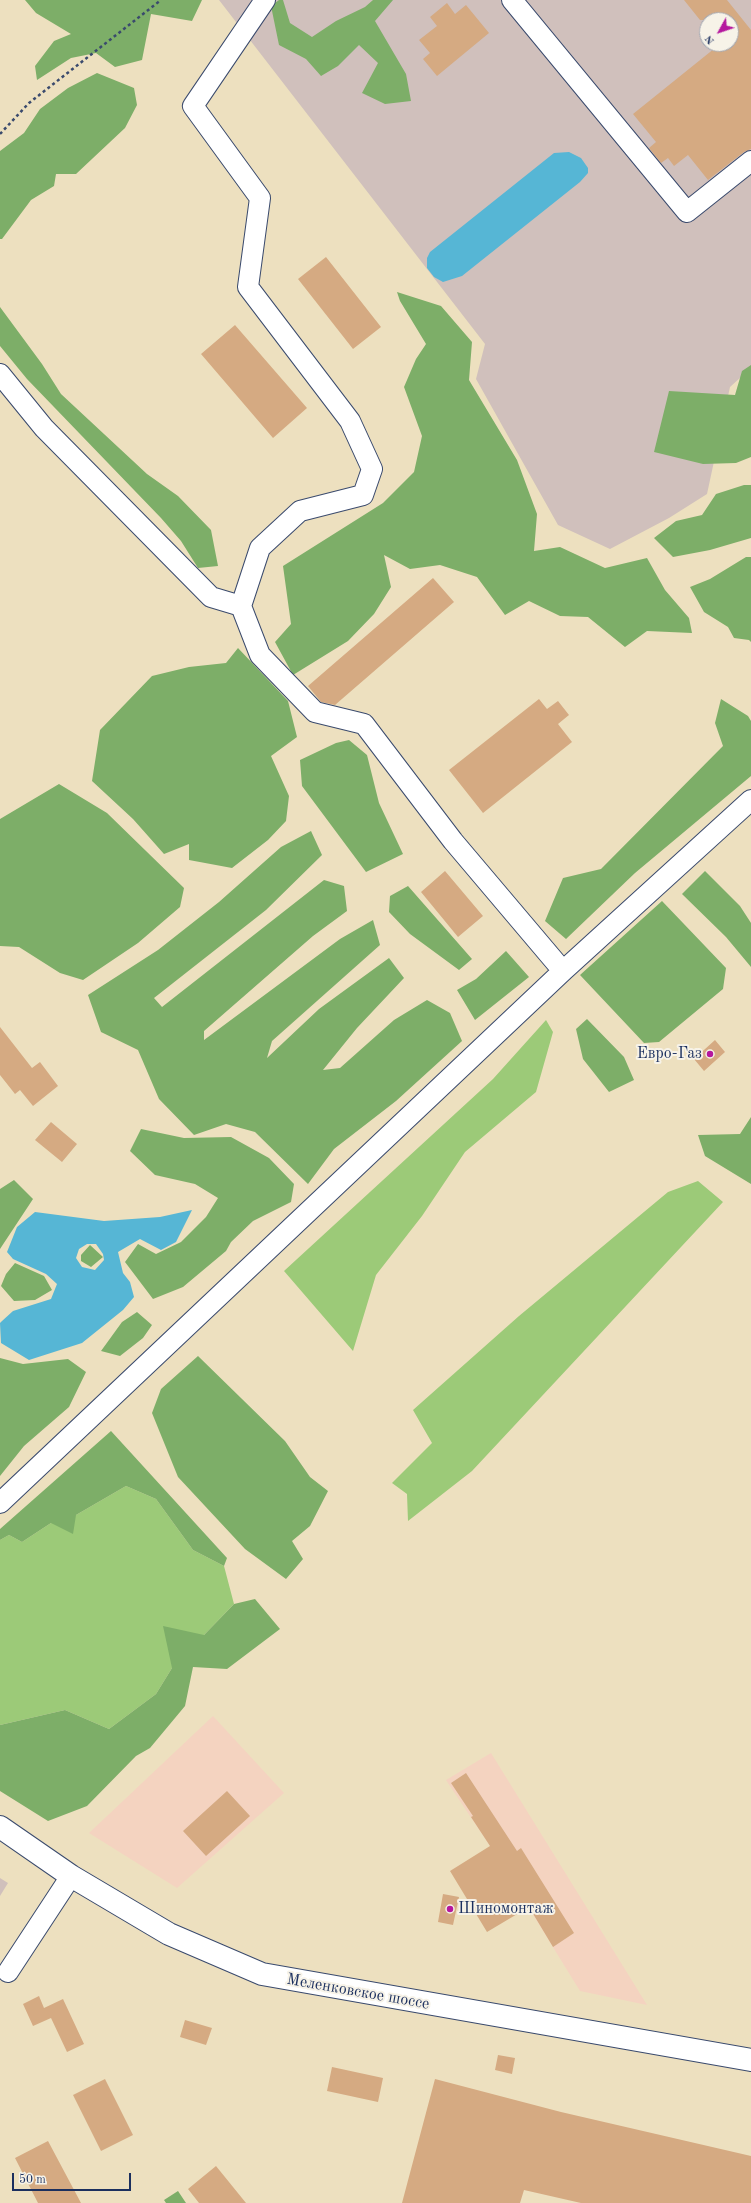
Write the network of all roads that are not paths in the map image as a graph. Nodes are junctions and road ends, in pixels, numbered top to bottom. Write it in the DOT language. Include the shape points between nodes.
graph roads {
  1 [pos="265,0"];
  2 [pos="512,0"];
  3 [pos="751,161"];
  4 [pos="0,374"];
  5 [pos="241,606"];
  6 [pos="751,800"];
  7 [pos="563,971"];
  8 [pos="0,1503"];
  9 [pos="0,1827"];
  10 [pos="71,1876"];
  11 [pos="8,1972"];
  12 [pos="751,2060"];
  1 -- 5 [label="street" via="193,106 260,198 248,287 350,421 372,469 363,495 300,511 260,548"];
  2 -- 3 [label="street" via="686,212"];
  4 -- 5 [label="street" via="44,428 211,597"];
  5 -- 7 [label="street" via="260,656 315,712 364,724 453,841"];
  6 -- 7 [label="street"];
  7 -- 8 [label="street"];
  9 -- 10 [label="main road, Меленковское шоссе"];
  10 -- 11 [label="street"];
  10 -- 12 [label="main road, Меленковское шоссе" via="169,1934 262,1974"];
}
